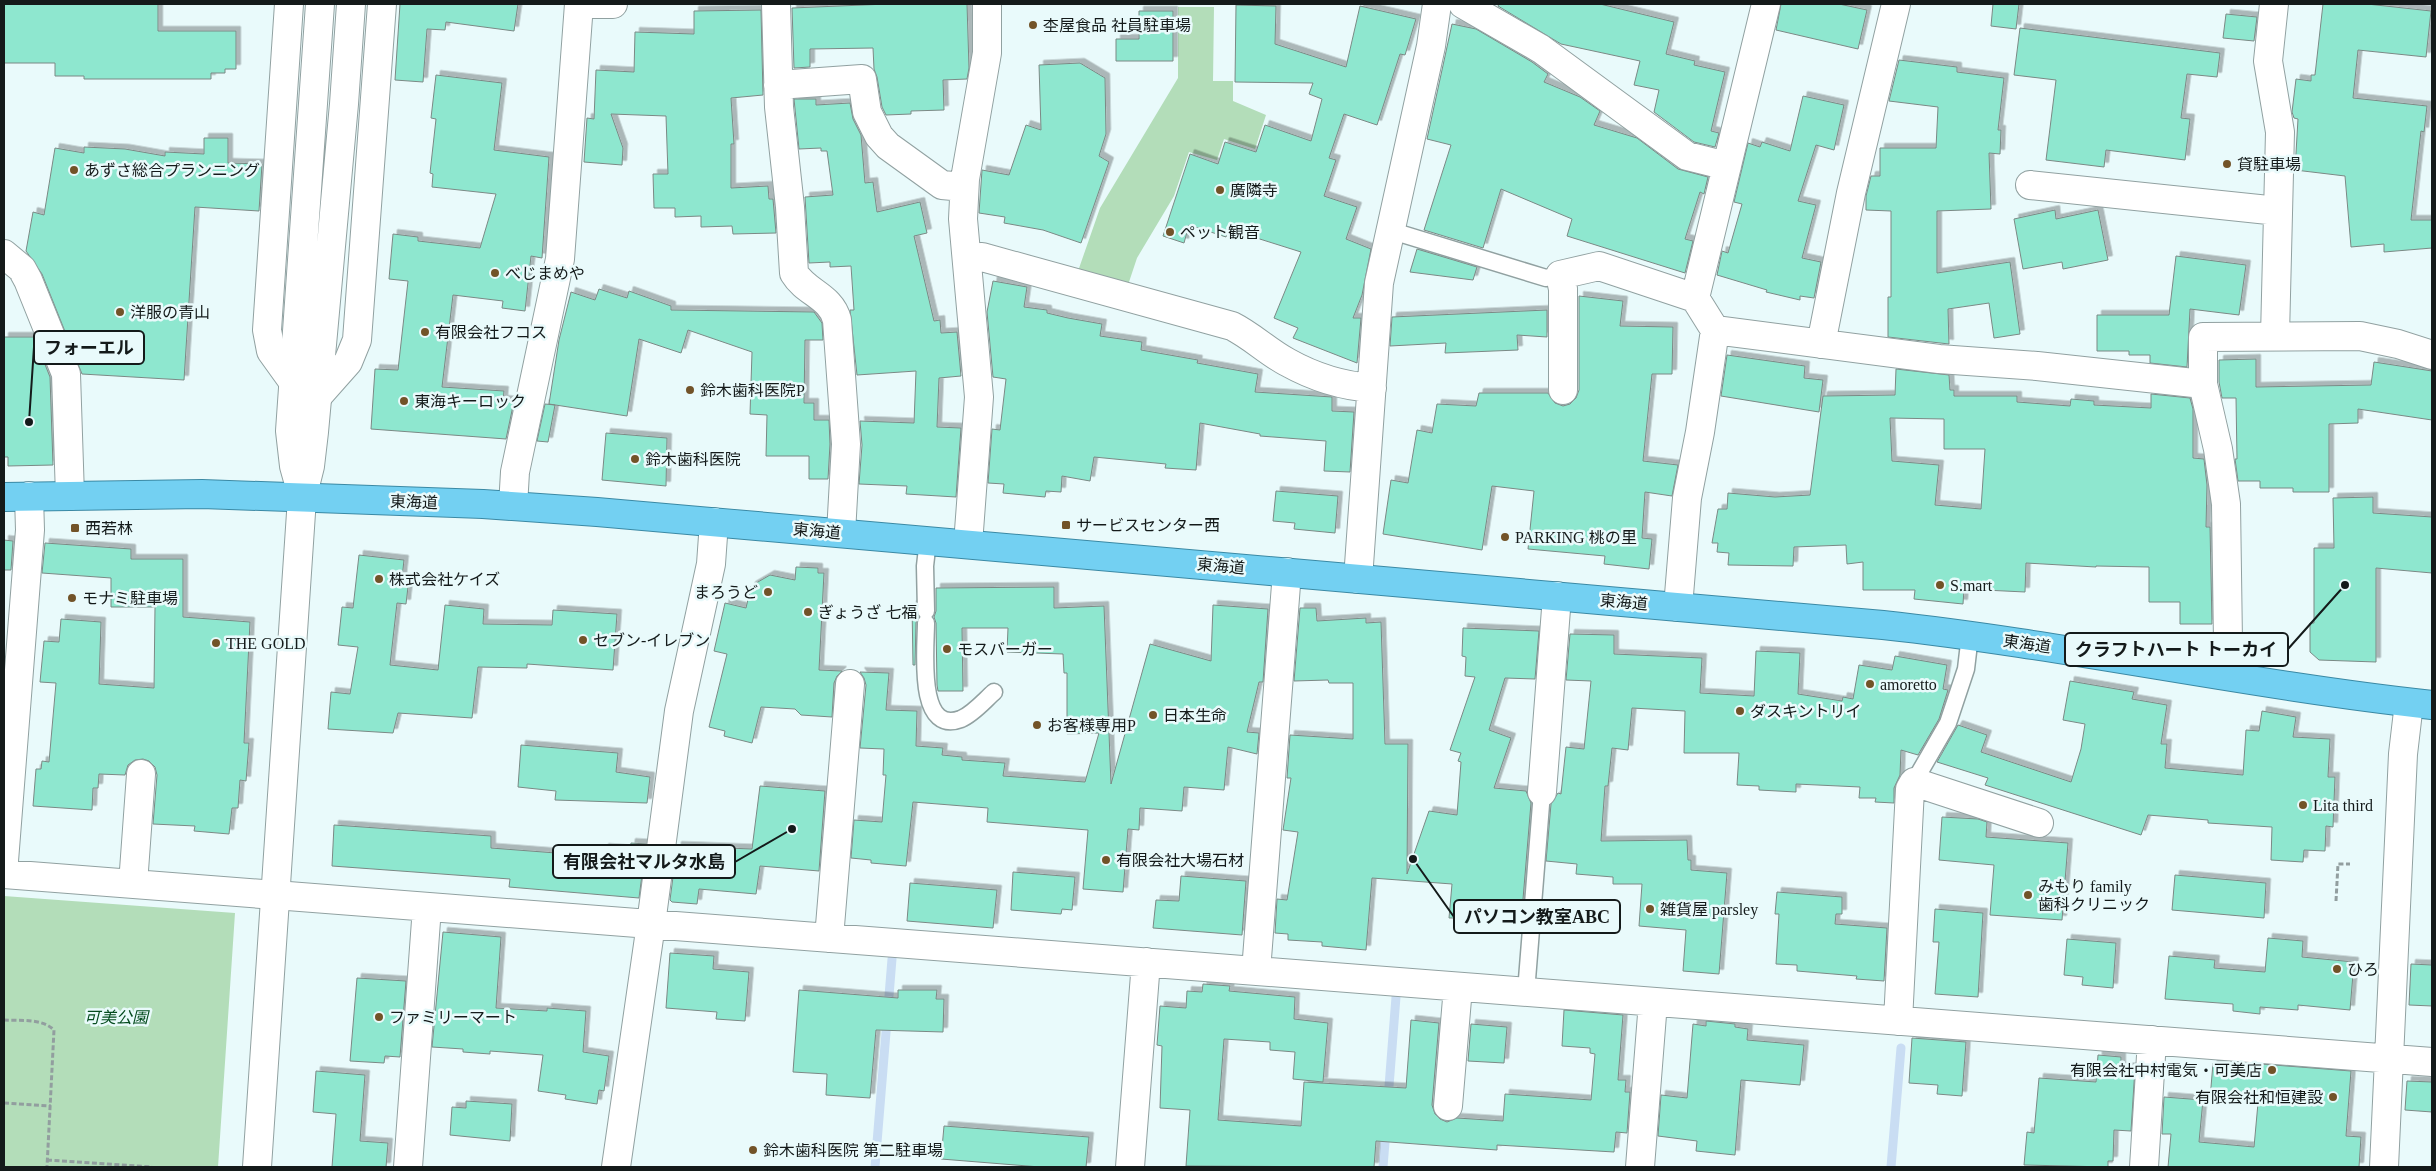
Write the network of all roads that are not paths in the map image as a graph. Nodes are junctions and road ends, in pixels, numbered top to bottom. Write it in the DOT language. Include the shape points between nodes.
graph roads {
  1 [pos="289,4"];
  2 [pos="320,4"];
  3 [pos="351,4"];
  4 [pos="382,4"];
  5 [pos="579,4"];
  6 [pos="593,4"];
  7 [pos="612,4"];
  8 [pos="776,4"];
  9 [pos="987,4"];
  10 [pos="1437,4"];
  11 [pos="1463,4"];
  12 [pos="1766,4"];
  13 [pos="1896,4"];
  14 [pos="2274,4"];
  15 [pos="778,85"];
  16 [pos="1727,166"];
  17 [pos="2030,185"];
  18 [pos="964,187"];
  19 [pos="2278,211"];
  20 [pos="1389,230"];
  21 [pos="4,254"];
  22 [pos="967,258"];
  23 [pos="1560,275"];
  24 [pos="1695,298"];
  25 [pos="1715,330"];
  26 [pos="2276,336"];
  27 [pos="1821,344"];
  28 [pos="2432,355"];
  29 [pos="294,383"];
  30 [pos="2203,384"];
  31 [pos="1372,388"];
  32 [pos="1563,390"];
  33 [pos="317,396"];
  34 [pos="70,496"];
  35 [pos="16,497"];
  36 [pos="302,498"];
  37 [pos="513,506"];
  38 [pos="714,522"];
  39 [pos="841,533"];
  40 [pos="928,540"];
  41 [pos="968,544"];
  42 [pos="1287,572"];
  43 [pos="1358,579"];
  44 [pos="1557,596"];
  45 [pos="1678,607"];
  46 [pos="1970,636"];
  47 [pos="2222,675"];
  48 [pos="850,684"];
  49 [pos="994,692"];
  50 [pos="2421,704"];
  51 [pos="141,774"];
  52 [pos="1914,782"];
  53 [pos="1542,792"];
  54 [pos="2039,823"];
  55 [pos="4,861"];
  56 [pos="4,874"];
  57 [pos="133,884"];
  58 [pos="275,895"];
  59 [pos="427,906"];
  60 [pos="652,924"];
  61 [pos="829,938"];
  62 [pos="1146,962"];
  63 [pos="1256,971"];
  64 [pos="1458,987"];
  65 [pos="1526,992"];
  66 [pos="1652,1002"];
  67 [pos="1898,1021"];
  68 [pos="2152,1040"];
  69 [pos="2390,1059"];
  70 [pos="2432,1062"];
  71 [pos="1448,1106"];
  72 [pos="257,1167"];
  73 [pos="408,1167"];
  74 [pos="616,1167"];
  75 [pos="1130,1167"];
  76 [pos="1640,1167"];
  77 [pos="2144,1167"];
  78 [pos="2384,1167"];
  1 -- 29 [label="street" via="267,330 271,351"];
  2 -- 29 [label="street"];
  3 -- 33 [label="street"];
  4 -- 33 [label="street" via="357,340 348,362"];
  5 -- 37 [label="street" via="560,259 515,472"];
  6 -- 7 [label="street"];
  8 -- 15 [label="street"];
  9 -- 18 [label="street" via="987,53"];
  10 -- 20 [label="street" via="1431,46"];
  11 -- 16 [label="street" via="1541,49 1687,156"];
  12 -- 16 [label="street"];
  13 -- 27 [label="street" via="1851,193"];
  14 -- 19 [label="street" via="2268,61 2280,124"];
  15 -- 18 [label="street" via="862,79 872,124 883,141 942,185"];
  15 -- 39 [label="street" via="794,273 799,281 830,304 837,320 846,444"];
  16 -- 24 [label="street"];
  17 -- 19 [label="street"];
  18 -- 22 [label="street"];
  19 -- 26 [label="street"];
  20 -- 23 [label="lane" via="1546,278"];
  20 -- 31 [label="street" via="1378,290"];
  21 -- 34 [label="street" via="22,269 28,280 66,374"];
  22 -- 31 [label="street" via="982,257 1232,326 1287,362 1349,386"];
  22 -- 41 [label="street" via="979,398"];
  23 -- 24 [label="street" via="1599,266"];
  23 -- 32 [label="street" via="1563,289"];
  24 -- 25 [label="street"];
  25 -- 27 [label="street"];
  25 -- 45 [label="street" via="1687,498"];
  26 -- 28 [label="street" via="2360,336"];
  26 -- 30 [label="street" via="2203,337"];
  27 -- 30 [label="street" via="1939,359"];
  29 -- 36 [label="street" via="290,431"];
  30 -- 47 [label="street" via="2226,504 2228,642"];
  31 -- 43 [label="street"];
  33 -- 36 [label="street" via="310,466"];
  34 -- 35 [label="highway, 東海道"];
  34 -- 36 [label="highway, 東海道" via="202,494"];
  35 -- 55 [label="street" via="30,530"];
  36 -- 37 [label="highway, 東海道"];
  36 -- 58 [label="street"];
  37 -- 38 [label="highway, 東海道"];
  38 -- 39 [label="highway, 東海道"];
  38 -- 60 [label="street" via="711,564 678,718"];
  39 -- 40 [label="highway, 東海道"];
  40 -- 41 [label="highway, 東海道"];
  40 -- 49 [label="lane" via="925,566 927,699 936,715 952,721 961,719"];
  41 -- 42 [label="highway, 東海道"];
  42 -- 43 [label="highway, 東海道"];
  42 -- 63 [label="street"];
  43 -- 44 [label="highway, 東海道"];
  44 -- 45 [label="highway, 東海道"];
  44 -- 53 [label="street"];
  45 -- 46 [label="highway, 東海道"];
  46 -- 47 [label="highway, 東海道"];
  46 -- 52 [label="lane" via="1966,669 1948,723"];
  47 -- 50 [label="highway, 東海道"];
  48 -- 61 [label="street"];
  50 -- 69 [label="street" via="2403,754"];
  51 -- 57 [label="street"];
  52 -- 54 [label="street"];
  52 -- 67 [label="street" via="1910,790"];
  53 -- 65 [label="lane"];
  56 -- 57 [label="street"];
  57 -- 58 [label="street"];
  58 -- 59 [label="street"];
  58 -- 72 [label="street"];
  59 -- 60 [label="street"];
  59 -- 73 [label="street"];
  60 -- 61 [label="street"];
  60 -- 74 [label="street"];
  61 -- 62 [label="street"];
  62 -- 63 [label="street"];
  62 -- 75 [label="street"];
  63 -- 64 [label="street"];
  64 -- 65 [label="street"];
  64 -- 71 [label="street"];
  65 -- 66 [label="street"];
  66 -- 67 [label="street"];
  66 -- 76 [label="street"];
  67 -- 68 [label="street"];
  68 -- 69 [label="street"];
  68 -- 77 [label="street"];
  69 -- 70 [label="street"];
  69 -- 78 [label="street"];
}
